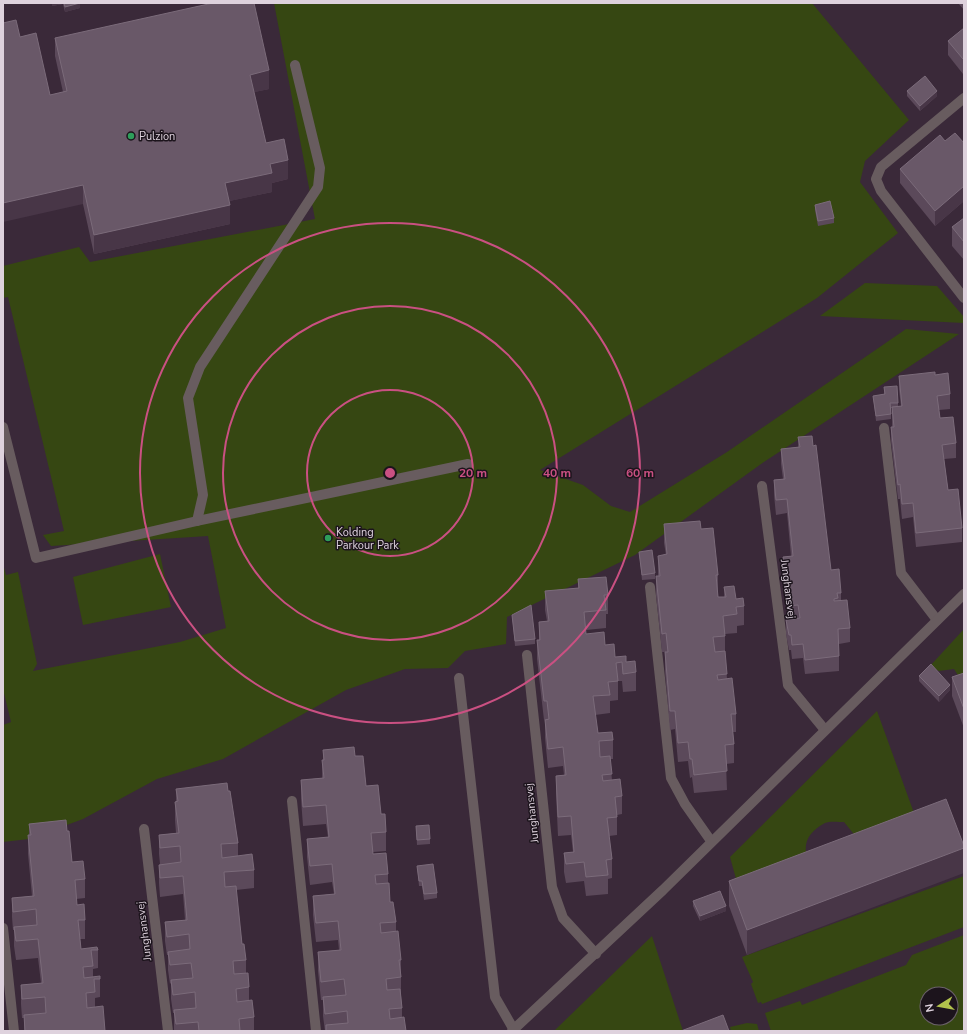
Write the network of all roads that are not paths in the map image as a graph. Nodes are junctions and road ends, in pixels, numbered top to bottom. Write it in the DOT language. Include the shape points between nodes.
graph roads {
  1 [pos="295,65"];
  2 [pos="964,98"];
  3 [pos="964,298"];
  4 [pos="3,427"];
  5 [pos="884,428"];
  6 [pos="468,464"];
  7 [pos="762,486"];
  8 [pos="197,521"];
  9 [pos="650,587"];
  10 [pos="964,594"];
  11 [pos="937,620"];
  12 [pos="527,655"];
  13 [pos="459,678"];
  14 [pos="825,730"];
  15 [pos="292,801"];
  16 [pos="144,829"];
  17 [pos="711,841"];
  18 [pos="3,928"];
  19 [pos="596,954"];
  20 [pos="513,1030"];
  21 [pos="14,1031"];
  22 [pos="168,1031"];
  23 [pos="316,1031"];
  1 -- 8 [label="street" via="320,168 318,187 200,367 188,398 203,495"];
  2 -- 3 [label="street" via="881,166 876,178 881,191"];
  4 -- 8 [label="street" via="36,558"];
  5 -- 11 [label="street" via="901,573"];
  6 -- 8 [label="street"];
  7 -- 14 [label="street, Junghansvej" via="788,685"];
  9 -- 17 [label="street" via="671,778 685,804"];
  10 -- 11 [label="street"];
  11 -- 14 [label="street"];
  12 -- 19 [label="street, Junghansvej" via="552,887 563,918"];
  13 -- 20 [label="street" via="495,998"];
  14 -- 17 [label="street"];
  15 -- 23 [label="street"];
  16 -- 22 [label="street, Junghansvej"];
  17 -- 19 [label="street"];
  18 -- 21 [label="street"];
  19 -- 20 [label="street"];
}
